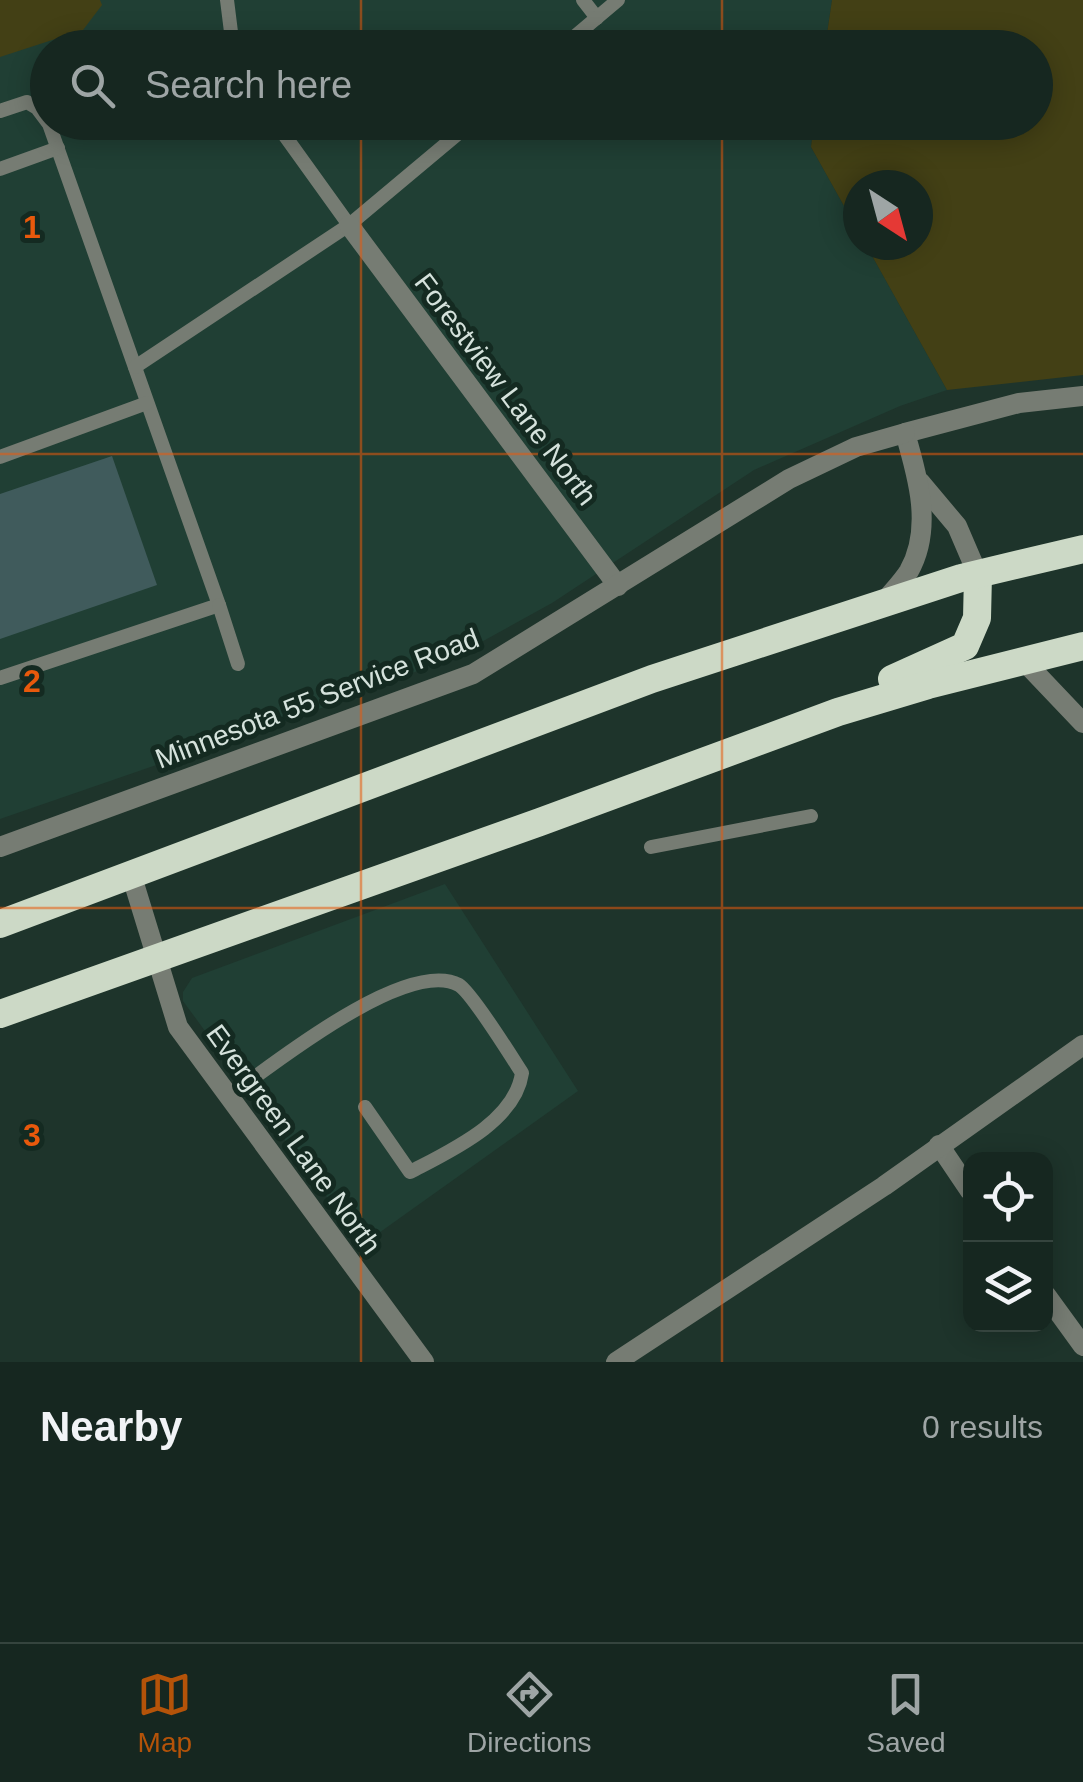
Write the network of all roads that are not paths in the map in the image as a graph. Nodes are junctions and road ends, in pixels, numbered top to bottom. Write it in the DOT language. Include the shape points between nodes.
graph roads {
  1 [pos="227,0"];
  2 [pos="584,0"];
  3 [pos="618,0"];
  4 [pos="596,18"];
  5 [pos="231,30"];
  6 [pos="582,30"];
  7 [pos="30,104"];
  8 [pos="0,111"];
  9 [pos="55,140"];
  10 [pos="288,140"];
  11 [pos="451,140"];
  12 [pos="58,148"];
  13 [pos="0,169"];
  14 [pos="349,225"];
  15 [pos="134,367"];
  16 [pos="1083,396"];
  17 [pos="147,403"];
  18 [pos="905,434"];
  19 [pos="0,457"];
  20 [pos="920,482"];
  21 [pos="1083,549"];
  22 [pos="978,575"];
  23 [pos="618,586"];
  24 [pos="884,602"];
  25 [pos="218,605"];
  26 [pos="1083,646"];
  27 [pos="1024,661"];
  28 [pos="238,664"];
  29 [pos="0,678"];
  30 [pos="1083,723"];
  31 [pos="690,767"];
  32 [pos="810,816"];
  33 [pos="651,846"];
  34 [pos="0,847"];
  35 [pos="132,877"];
  36 [pos="0,924"];
  37 [pos="157,958"];
  38 [pos="0,1014"];
  39 [pos="1083,1045"];
  40 [pos="228,1096"];
  41 [pos="365,1107"];
  42 [pos="940,1145"];
  43 [pos="963,1180"];
  44 [pos="1053,1305"];
  45 [pos="1083,1346"];
  46 [pos="424,1362"];
  47 [pos="616,1362"];
  1 -- 5 [label="lane"];
  2 -- 4 [label="lane"];
  3 -- 4 [label="lane"];
  4 -- 6 [label="lane"];
  7 -- 8 [label="lane"];
  9 -- 12 [label="lane"];
  10 -- 14 [label="lane"];
  11 -- 14 [label="lane"];
  12 -- 13 [label="lane"];
  12 -- 15 [label="lane"];
  14 -- 15 [label="lane"];
  14 -- 23 [label="street, Forestview Lane North"];
  15 -- 17 [label="lane"];
  16 -- 18 [label="street, Minnesota 55 Service Road" via="1019,403"];
  17 -- 19 [label="lane"];
  17 -- 25 [label="lane"];
  18 -- 20 [label="street"];
  18 -- 23 [label="street, Minnesota 55 Service Road" via="856,447 789,479"];
  20 -- 22 [label="street" via="958,526"];
  20 -- 24 [label="street" via="922,532 909,571"];
  21 -- 22 [label="highway"];
  22 -- 24 [label="highway"];
  22 -- 31 [label="highway" via="977,618 966,646 916,670 716,738 696,748"];
  23 -- 34 [label="street, Minnesota 55 Service Road" via="473,674"];
  24 -- 35 [label="highway" via="652,679"];
  25 -- 28 [label="lane"];
  25 -- 29 [label="lane"];
  26 -- 27 [label="highway"];
  27 -- 30 [label="street"];
  27 -- 31 [label="highway" via="838,712"];
  31 -- 37 [label="highway"];
  32 -- 33 [label="lane"];
  35 -- 36 [label="highway"];
  35 -- 37 [label="street, Evergreen Lane North"];
  37 -- 38 [label="highway"];
  37 -- 40 [label="street, Evergreen Lane North" via="178,1027"];
  39 -- 42 [label="street"];
  40 -- 41 [label="lane" via="352,1012 410,984 440,980 461,986 522,1073 515,1101 499,1117 410,1172"];
  40 -- 46 [label="street, Evergreen Lane North"];
  42 -- 43 [label="street"];
  42 -- 47 [label="street"];
  44 -- 45 [label="street"];
}
